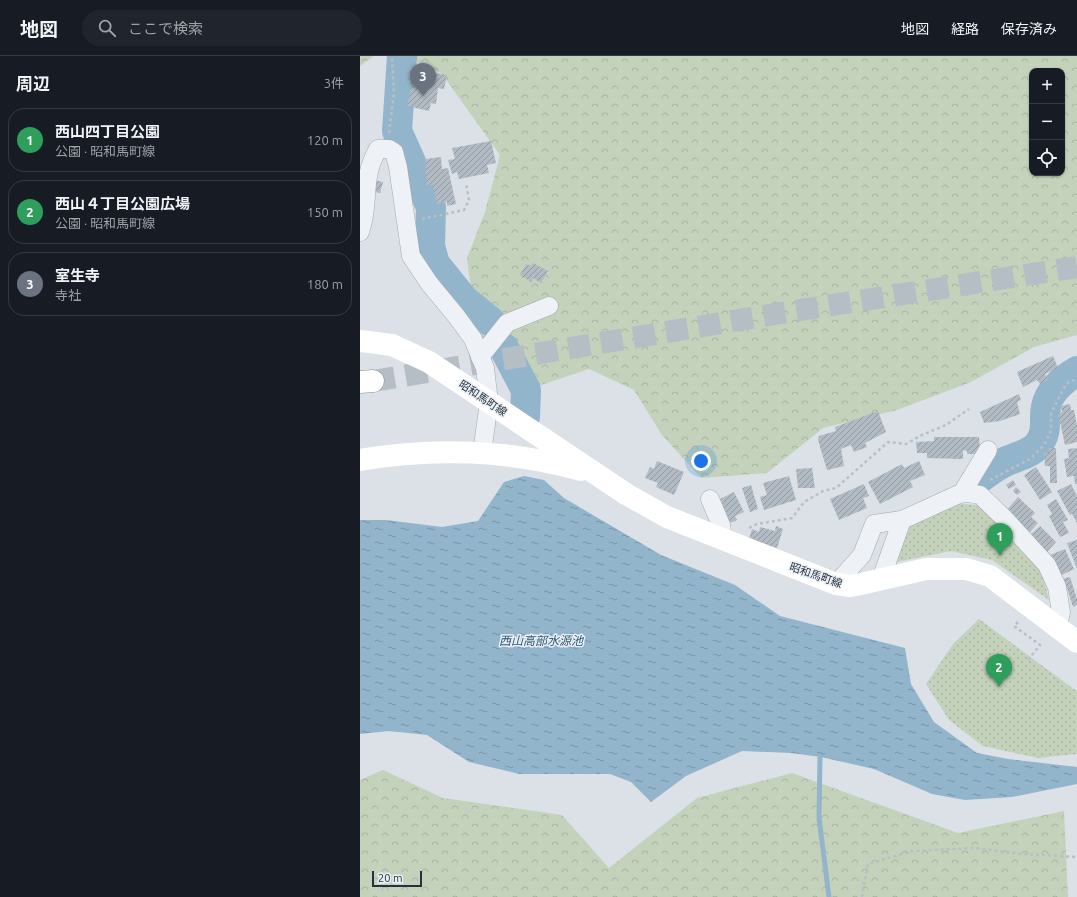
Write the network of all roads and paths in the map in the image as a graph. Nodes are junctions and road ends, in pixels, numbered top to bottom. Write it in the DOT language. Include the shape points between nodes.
graph roads {
  1 [pos="392,56"];
  2 [pos="386,148"];
  3 [pos="466,183"];
  4 [pos="406,222"];
  5 [pos="360,232"];
  6 [pos="549,306"];
  7 [pos="360,341"];
  8 [pos="480,357"];
  9 [pos="1077,379"];
  10 [pos="489,402"];
  11 [pos="969,408"];
  12 [pos="988,450"];
  13 [pos="482,453"];
  14 [pos="360,460"];
  15 [pos="598,475"];
  16 [pos="962,494"];
  17 [pos="980,495"];
  18 [pos="710,499"];
  19 [pos="902,520"];
  20 [pos="727,541"];
  21 [pos="881,579"];
  22 [pos="836,584"];
  23 [pos="1031,606"];
  24 [pos="1058,626"];
  25 [pos="1077,642"];
  26 [pos="1028,660"];
  27 [pos="1077,857"];
  28 [pos="862,897"];
  1 -- 2 [label="path" via="394,94"];
  2 -- 4 [label="street" via="394,152"];
  2 -- 5 [label="street" via="378,149 368,163"];
  3 -- 4 [label="path" via="469,193 467,207 464,210"];
  4 -- 8 [label="street" via="411,256 473,339"];
  6 -- 8 [label="street" via="507,323"];
  7 -- 10 [label="main road, 昭和馬町線" via="392,345 413,353"];
  8 -- 10 [label="street" via="485,368"];
  9 -- 17 [label="path" via="1066,384 1052,413 1052,431 1044,445 1030,459 988,481"];
  10 -- 13 [label="street"];
  10 -- 15 [label="main road, 昭和馬町線"];
  11 -- 20 [label="path" via="946,425 906,444 888,442 836,488 823,491 804,502 792,518 757,524"];
  12 -- 16 [label="street"];
  13 -- 14 [label="main road, 昭和馬町線" via="396,454"];
  13 -- 15 [label="main road, 昭和馬町線" via="559,464"];
  15 -- 20 [label="main road, 昭和馬町線" via="667,517"];
  16 -- 17 [label="street"];
  16 -- 19 [label="street"];
  17 -- 24 [label="street" via="1047,566 1057,587 1061,612"];
  18 -- 20 [label="street"];
  19 -- 21 [label="street"];
  19 -- 22 [label="street" via="874,524 862,555"];
  20 -- 22 [label="main road, 昭和馬町線"];
  21 -- 22 [label="main road, 昭和馬町線" via="850,586"];
  21 -- 23 [label="main road, 昭和馬町線" via="926,569 966,569 990,576"];
  23 -- 24 [label="main road, 昭和馬町線"];
  23 -- 26 [label="path" via="1014,626 1040,645"];
  24 -- 25 [label="main road, 昭和馬町線"];
  27 -- 28 [label="path" via="975,848 912,850 868,864"];
}
